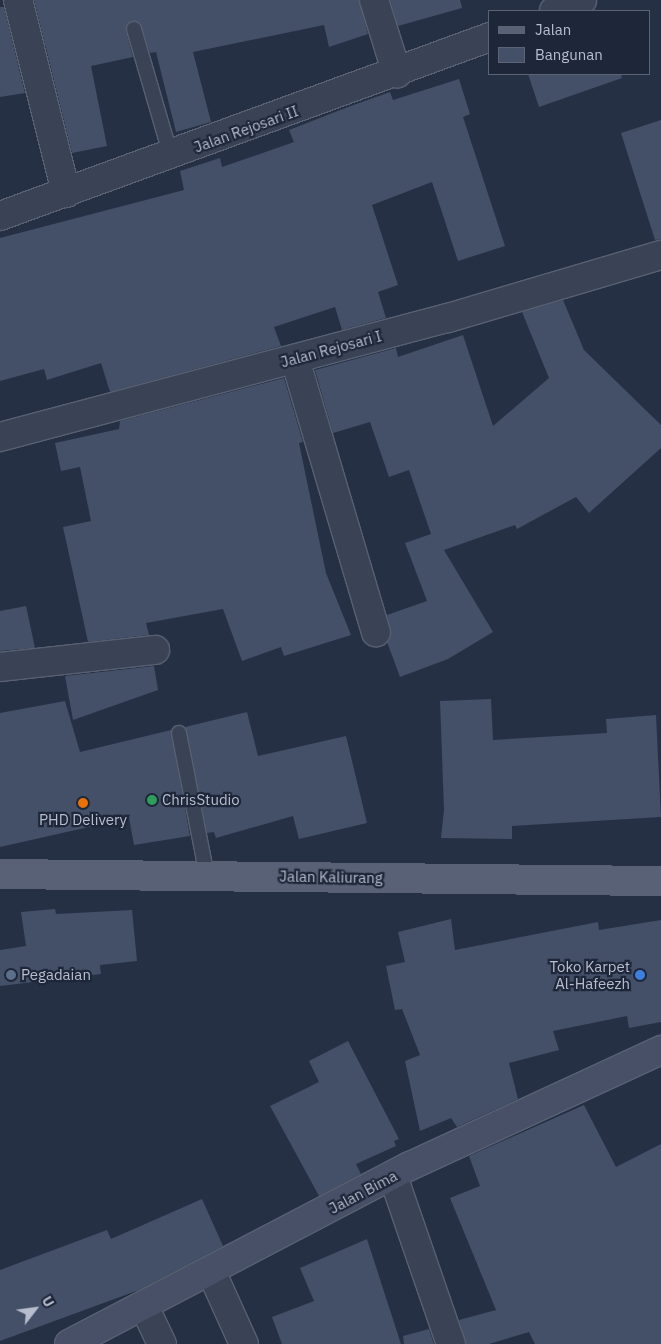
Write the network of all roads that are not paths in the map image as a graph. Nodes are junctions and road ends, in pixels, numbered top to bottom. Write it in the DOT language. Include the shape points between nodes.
graph roads {
  1 [pos="18,0"];
  2 [pos="374,0"];
  3 [pos="582,0"];
  4 [pos="557,10"];
  5 [pos="134,29"];
  6 [pos="488,38"];
  7 [pos="397,74"];
  8 [pos="171,156"];
  9 [pos="66,193"];
  10 [pos="0,216"];
  11 [pos="661,255"];
  12 [pos="295,359"];
  13 [pos="0,437"];
  14 [pos="376,632"];
  15 [pos="155,650"];
  16 [pos="0,667"];
  17 [pos="179,733"];
  18 [pos="0,874"];
  19 [pos="207,876"];
  20 [pos="661,881"];
  21 [pos="661,1050"];
  22 [pos="393,1176"];
  23 [pos="211,1271"];
  24 [pos="144,1306"];
  25 [pos="69,1344"];
  26 [pos="162,1344"];
  27 [pos="244,1344"];
  28 [pos="451,1344"];
  1 -- 9 [label="street"];
  2 -- 7 [label="street"];
  3 -- 4 [label="street"];
  5 -- 8 [label="lane"];
  6 -- 7 [label="street, Jalan Rejosari II"];
  7 -- 8 [label="street, Jalan Rejosari II"];
  8 -- 9 [label="street, Jalan Rejosari II"];
  9 -- 10 [label="street, Jalan Rejosari II"];
  11 -- 12 [label="street, Jalan Rejosari I"];
  12 -- 13 [label="street, Jalan Rejosari I"];
  12 -- 14 [label="street"];
  15 -- 16 [label="street"];
  17 -- 19 [label="lane"];
  18 -- 19 [label="main road, Jalan Kaliurang"];
  19 -- 20 [label="main road, Jalan Kaliurang"];
  21 -- 22 [label="street, Jalan Bima"];
  22 -- 23 [label="street, Jalan Bima"];
  22 -- 28 [label="street"];
  23 -- 24 [label="street, Jalan Bima"];
  23 -- 27 [label="street"];
  24 -- 25 [label="street, Jalan Bima"];
  24 -- 26 [label="street"];
}
